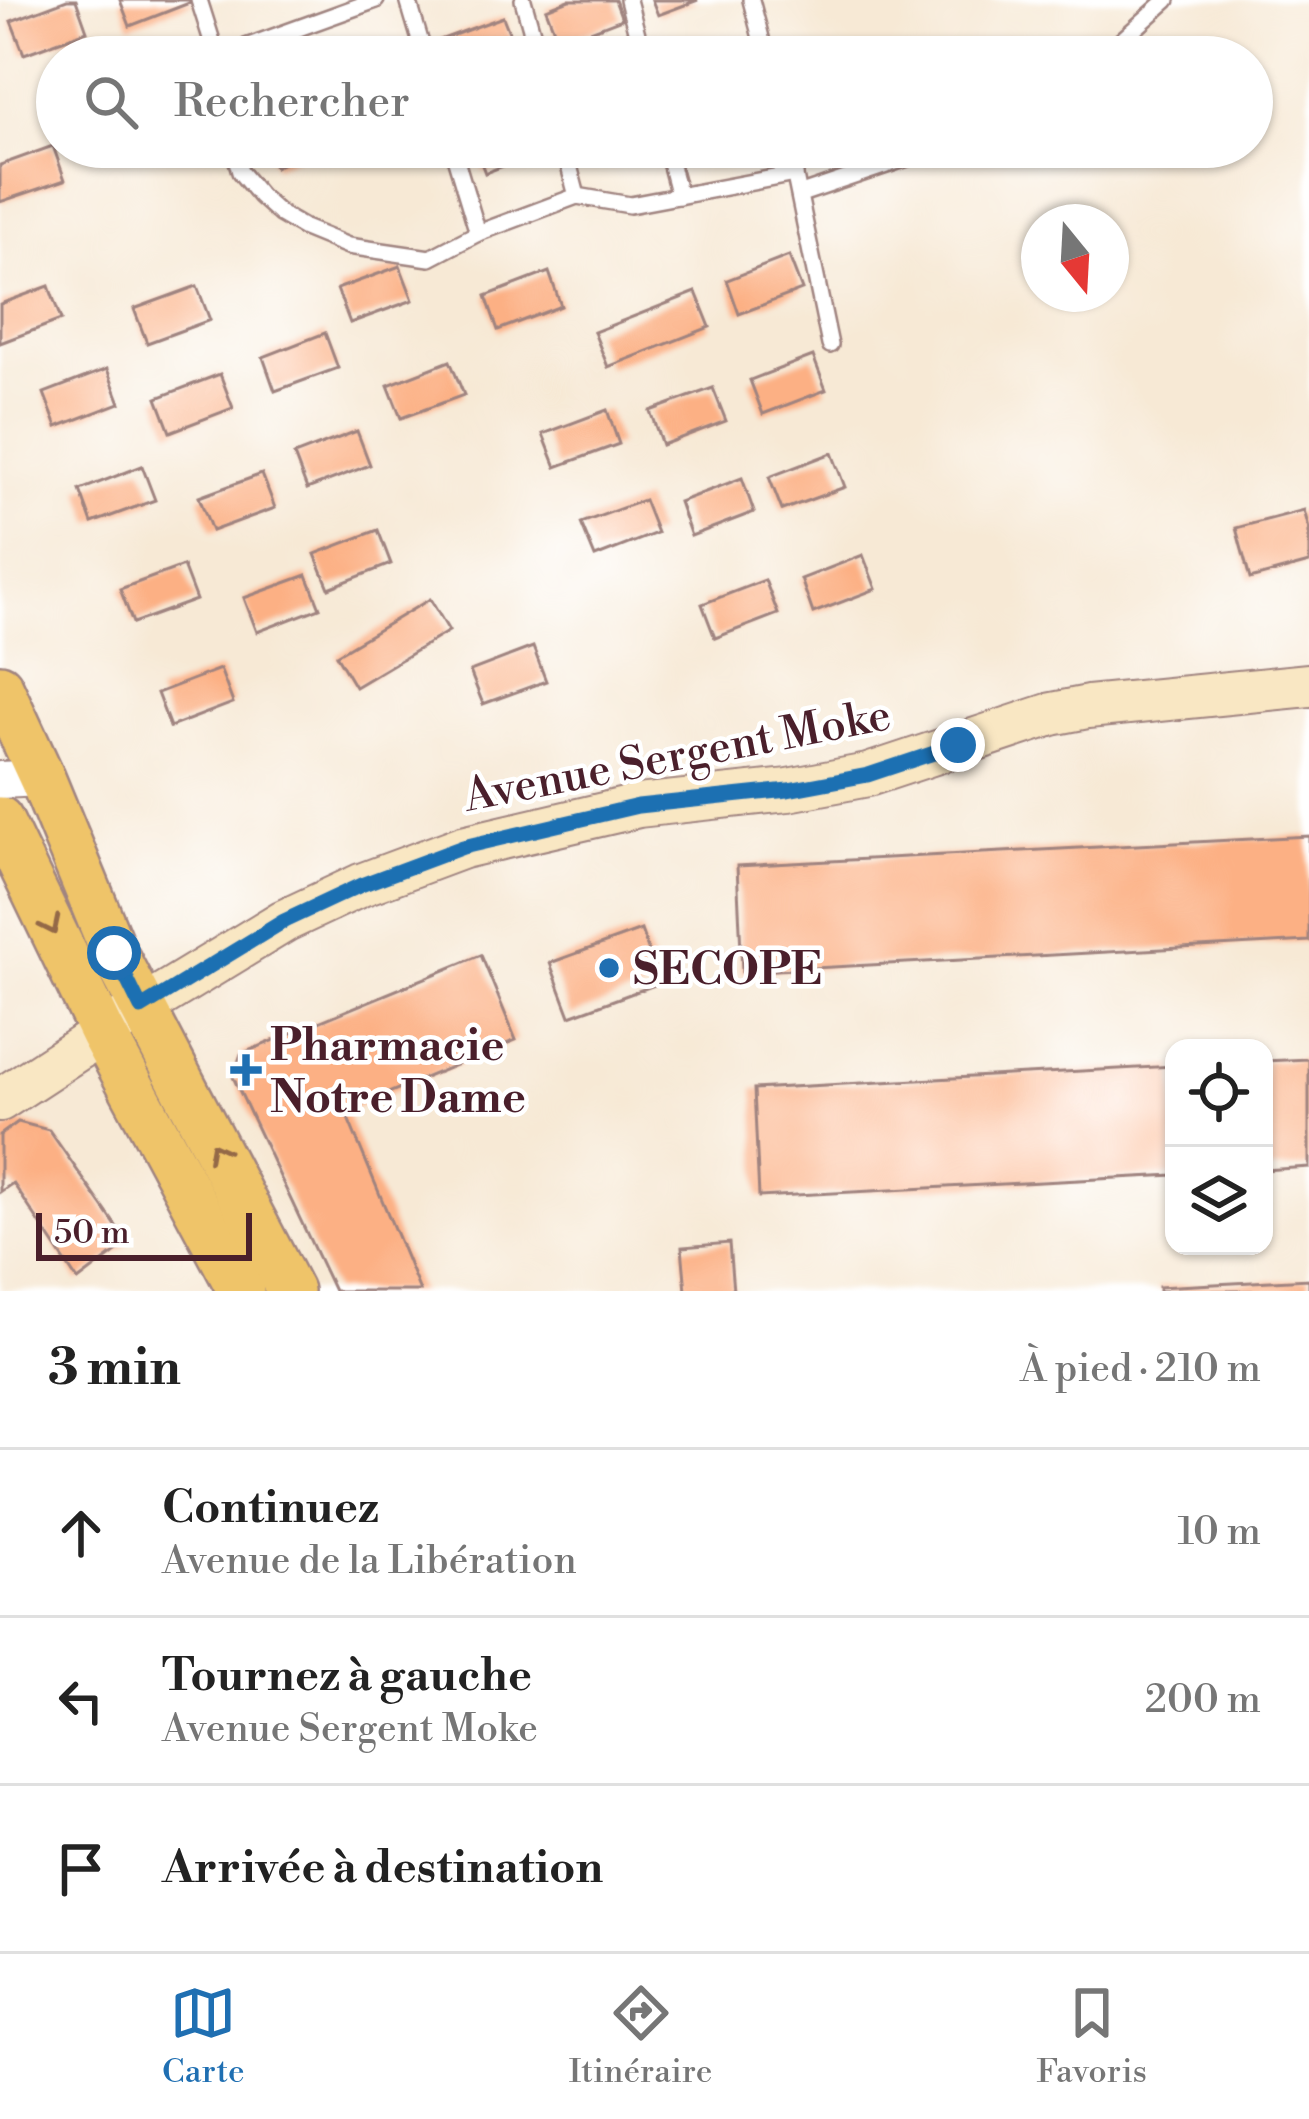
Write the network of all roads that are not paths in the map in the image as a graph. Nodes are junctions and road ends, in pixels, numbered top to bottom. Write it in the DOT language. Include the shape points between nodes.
graph roads {
  1 [pos="200,0"];
  2 [pos="376,0"];
  3 [pos="408,0"];
  4 [pos="523,0"];
  5 [pos="628,0"];
  6 [pos="1167,0"];
  7 [pos="757,2"];
  8 [pos="211,36"];
  9 [pos="276,36"];
  10 [pos="419,36"];
  11 [pos="533,36"];
  12 [pos="637,36"];
  13 [pos="763,36"];
  14 [pos="1127,36"];
  15 [pos="239,168"];
  16 [pos="458,168"];
  17 [pos="570,168"];
  18 [pos="672,168"];
  19 [pos="794,168"];
  20 [pos="878,168"];
  21 [pos="795,174"];
  22 [pos="801,194"];
  23 [pos="577,196"];
  24 [pos="679,196"];
  25 [pos="478,233"];
  26 [pos="830,346"];
  27 [pos="1309,686"];
  28 [pos="0,687"];
  29 [pos="21,779"];
  30 [pos="0,820"];
  31 [pos="141,1008"];
  32 [pos="102,1032"];
  33 [pos="0,1100"];
  34 [pos="241,1291"];
  35 [pos="290,1291"];
  1 -- 8 [label="lane"];
  2 -- 9 [label="lane"];
  3 -- 10 [label="lane"];
  4 -- 11 [label="lane"];
  5 -- 12 [label="lane"];
  6 -- 14 [label="lane"];
  7 -- 13 [label="lane"];
  15 -- 25 [label="lane" via="280,214 348,246 430,258"];
  16 -- 25 [label="lane"];
  17 -- 23 [label="lane"];
  18 -- 24 [label="lane"];
  19 -- 21 [label="lane"];
  20 -- 22 [label="lane"];
  21 -- 22 [label="lane"];
  21 -- 24 [label="lane"];
  22 -- 26 [label="lane"];
  23 -- 24 [label="lane" via="630,205"];
  23 -- 25 [label="lane"];
  27 -- 31 [label="main road, Avenue Sergent Moke" via="1088,707 868,775 638,806 463,847 284,921"];
  28 -- 29 [label="main road"];
  29 -- 31 [label="main road"];
  30 -- 32 [label="main road, one-way"];
  31 -- 32 [label="main road, Avenue Sergent Moke"];
  35 -- 31 [label="main road, one-way"];
  32 -- 33 [label="main road, Avenue Sergent Moke"];
  32 -- 34 [label="main road"];
}
